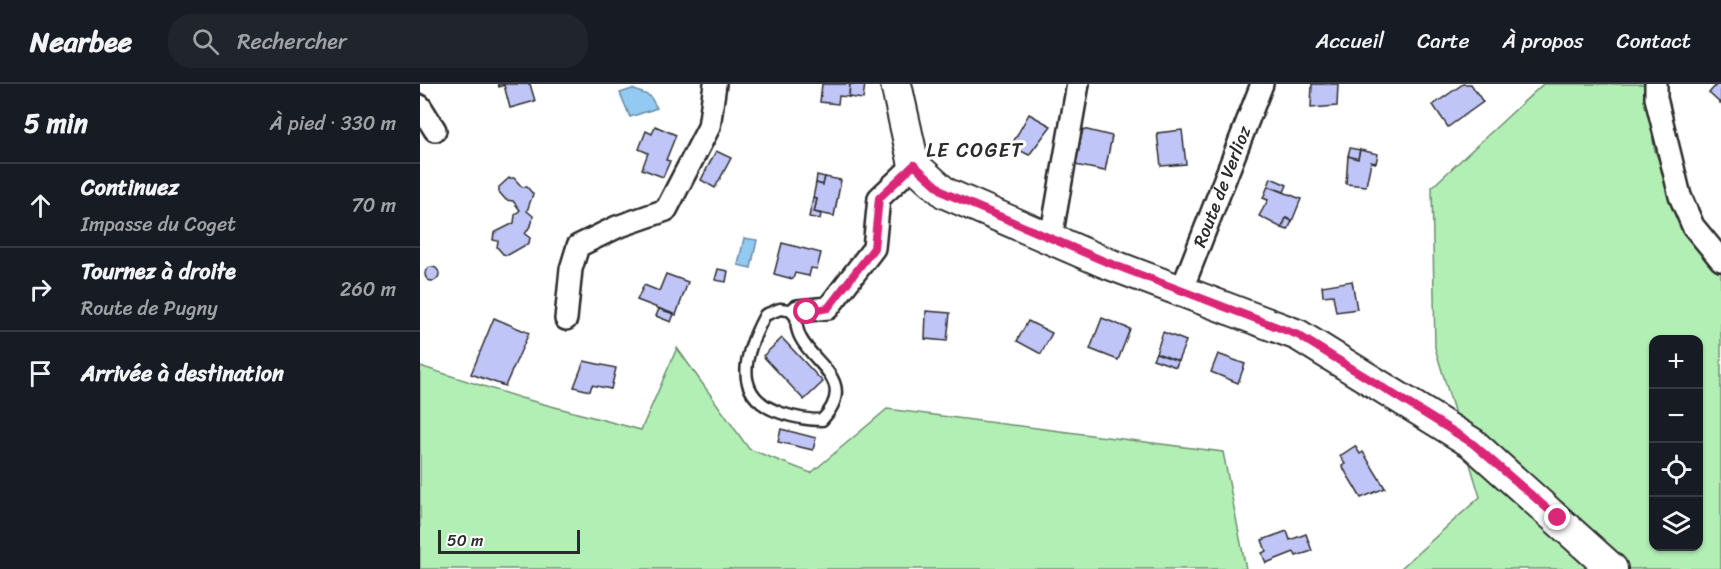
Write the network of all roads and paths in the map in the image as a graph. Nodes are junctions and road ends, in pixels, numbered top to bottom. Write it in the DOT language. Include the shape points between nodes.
graph roads {
  1 [pos="715,84"];
  2 [pos="896,84"];
  3 [pos="1078,84"];
  4 [pos="1262,84"];
  5 [pos="1656,84"];
  6 [pos="420,106"];
  7 [pos="435,130"];
  8 [pos="914,165"];
  9 [pos="1051,238"];
  10 [pos="1721,260"];
  11 [pos="1182,289"];
  12 [pos="798,311"];
  13 [pos="566,319"];
  14 [pos="1611,569"];
  1 -- 13 [label="street" via="709,127 666,210 578,246 571,269"];
  2 -- 8 [label="street"];
  3 -- 9 [label="street"];
  4 -- 11 [label="street, Route de Verlioz"];
  5 -- 10 [label="street" via="1680,196 1693,226"];
  6 -- 7 [label="street"];
  8 -- 9 [label="street" via="945,193"];
  8 -- 12 [label="street" via="879,198 874,248 828,308"];
  9 -- 11 [label="street"];
  11 -- 14 [label="street" via="1298,335 1472,443"];
  12 -- 12 [label="lane" via="780,309 765,315 750,342 746,380 752,396 766,408 805,420 822,420 834,407 837,389 826,367 803,344 794,323"];
}
